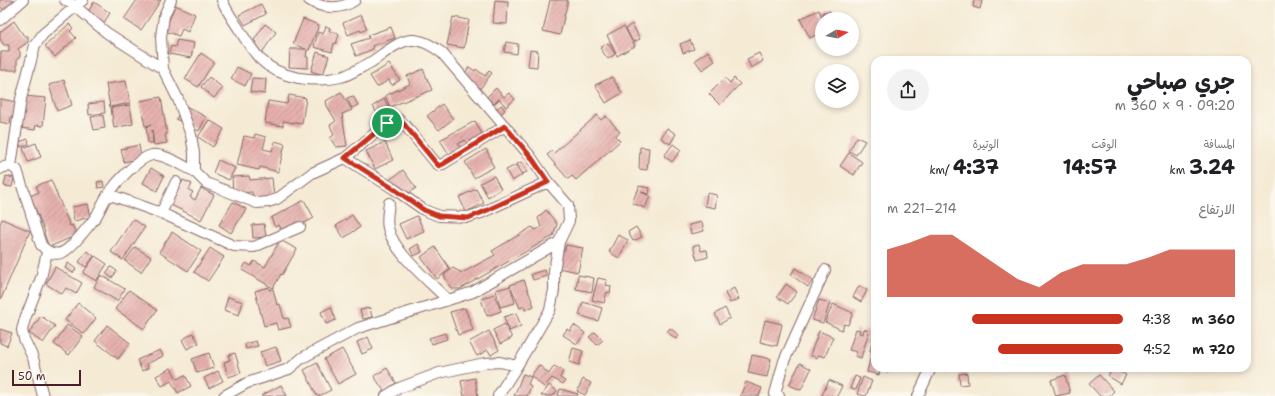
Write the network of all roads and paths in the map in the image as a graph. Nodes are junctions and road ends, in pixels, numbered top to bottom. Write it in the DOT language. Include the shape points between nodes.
graph roads {
  1 [pos="23,0"];
  2 [pos="65,0"];
  3 [pos="171,0"];
  4 [pos="222,0"];
  5 [pos="309,0"];
  6 [pos="355,0"];
  7 [pos="79,3"];
  8 [pos="0,20"];
  9 [pos="163,69"];
  10 [pos="505,126"];
  11 [pos="345,158"];
  12 [pos="11,166"];
  13 [pos="0,169"];
  14 [pos="194,171"];
  15 [pos="176,182"];
  16 [pos="548,182"];
  17 [pos="108,194"];
  18 [pos="389,203"];
  19 [pos="161,214"];
  20 [pos="300,226"];
  21 [pos="559,242"];
  22 [pos="47,252"];
  23 [pos="825,270"];
  24 [pos="448,300"];
  25 [pos="517,366"];
  26 [pos="929,372"];
  27 [pos="43,396"];
  28 [pos="224,396"];
  29 [pos="386,396"];
  30 [pos="498,396"];
  31 [pos="778,396"];
  32 [pos="918,396"];
  1 -- 8 [label="street"];
  2 -- 7 [label="street"];
  3 -- 9 [label="street" via="163,23"];
  4 -- 10 [label="street" via="260,59 274,70 304,79 342,77 396,45 411,40 432,46 442,53"];
  5 -- 6 [label="street" via="323,7 336,7"];
  7 -- 9 [label="street" via="107,33"];
  7 -- 12 [label="street" via="43,34 35,45 21,99"];
  9 -- 14 [label="street" via="178,99 191,135"];
  10 -- 11 [label="street" via="439,166 398,120 387,123"];
  10 -- 16 [label="street"];
  11 -- 14 [label="street" via="312,173 277,198 257,203 206,183"];
  11 -- 16 [label="street" via="424,210 445,216 468,218"];
  12 -- 13 [label="street"];
  12 -- 22 [label="street" via="17,170 41,245"];
  14 -- 17 [label="street" via="163,156 152,155 133,167"];
  15 -- 19 [label="street"];
  16 -- 21 [label="street" via="568,205 569,221"];
  17 -- 19 [label="street"];
  17 -- 22 [label="street" via="96,217 69,249 58,253"];
  18 -- 24 [label="street" via="388,228 396,246"];
  19 -- 20 [label="street" via="234,246 254,247"];
  21 -- 24 [label="street" via="473,292"];
  21 -- 25 [label="street" via="550,310"];
  22 -- 27 [label="street" via="41,278 22,330"];
  23 -- 31 [label="street" via="784,361 775,394"];
  24 -- 28 [label="street" via="358,328 302,358 289,369 246,383"];
  25 -- 29 [label="street" via="500,362 485,363 439,373 399,388"];
  25 -- 30 [label="street"];
  26 -- 32 [label="street"];
}
